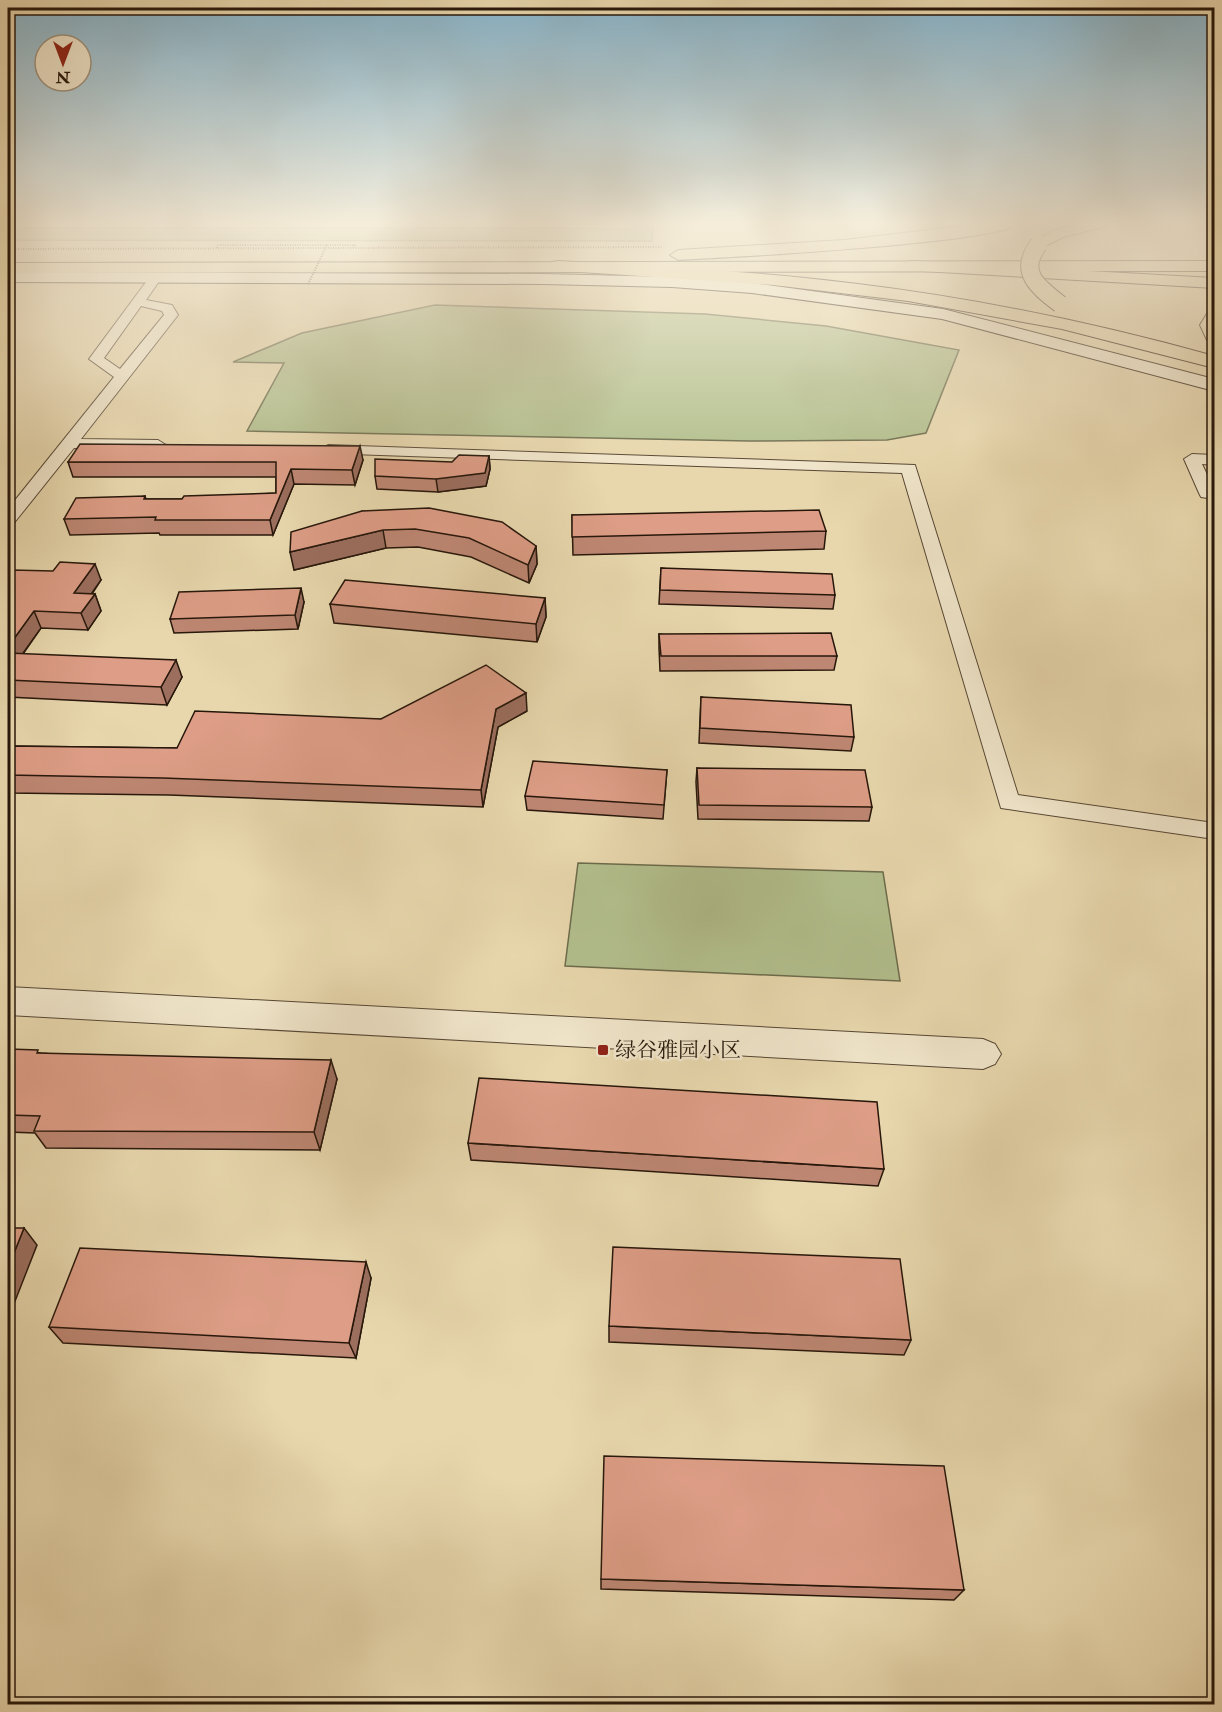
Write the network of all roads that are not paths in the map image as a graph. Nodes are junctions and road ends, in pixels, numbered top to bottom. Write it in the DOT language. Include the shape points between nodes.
graph roads {
  1 [pos="137,304"];
  2 [pos="143,304"];
  3 [pos="868,304"];
  4 [pos="958,304"];
  5 [pos="1060,304"];
  6 [pos="1215,316"];
  7 [pos="1215,336"];
  8 [pos="1211,361"];
  9 [pos="122,376"];
  10 [pos="1215,385"];
  11 [pos="72,443"];
  12 [pos="179,446"];
  13 [pos="311,450"];
  14 [pos="1215,460"];
  15 [pos="1215,494"];
  16 [pos="8,519"];
  17 [pos="1215,831"];
  18 [pos="8,1001"];
  19 [pos="983,1054"];
  1 -- 9 [label="street" via="96,359"];
  2 -- 9 [label="street" via="167,308 171,315"];
  3 -- 10 [label="main road" via="954,317"];
  4 -- 8 [label="highway" via="1034,317"];
  5 -- 8 [label="highway, bridge"];
  6 -- 7 [label="highway" via="1209,325"];
  9 -- 11 [label="street"];
  11 -- 12 [label="street"];
  11 -- 16 [label="street"];
  13 -- 17 [label="street" via="909,468 1008,802"];
  14 -- 15 [label="street" via="1192,459 1207,493"];
  18 -- 19 [label="street"];
}
